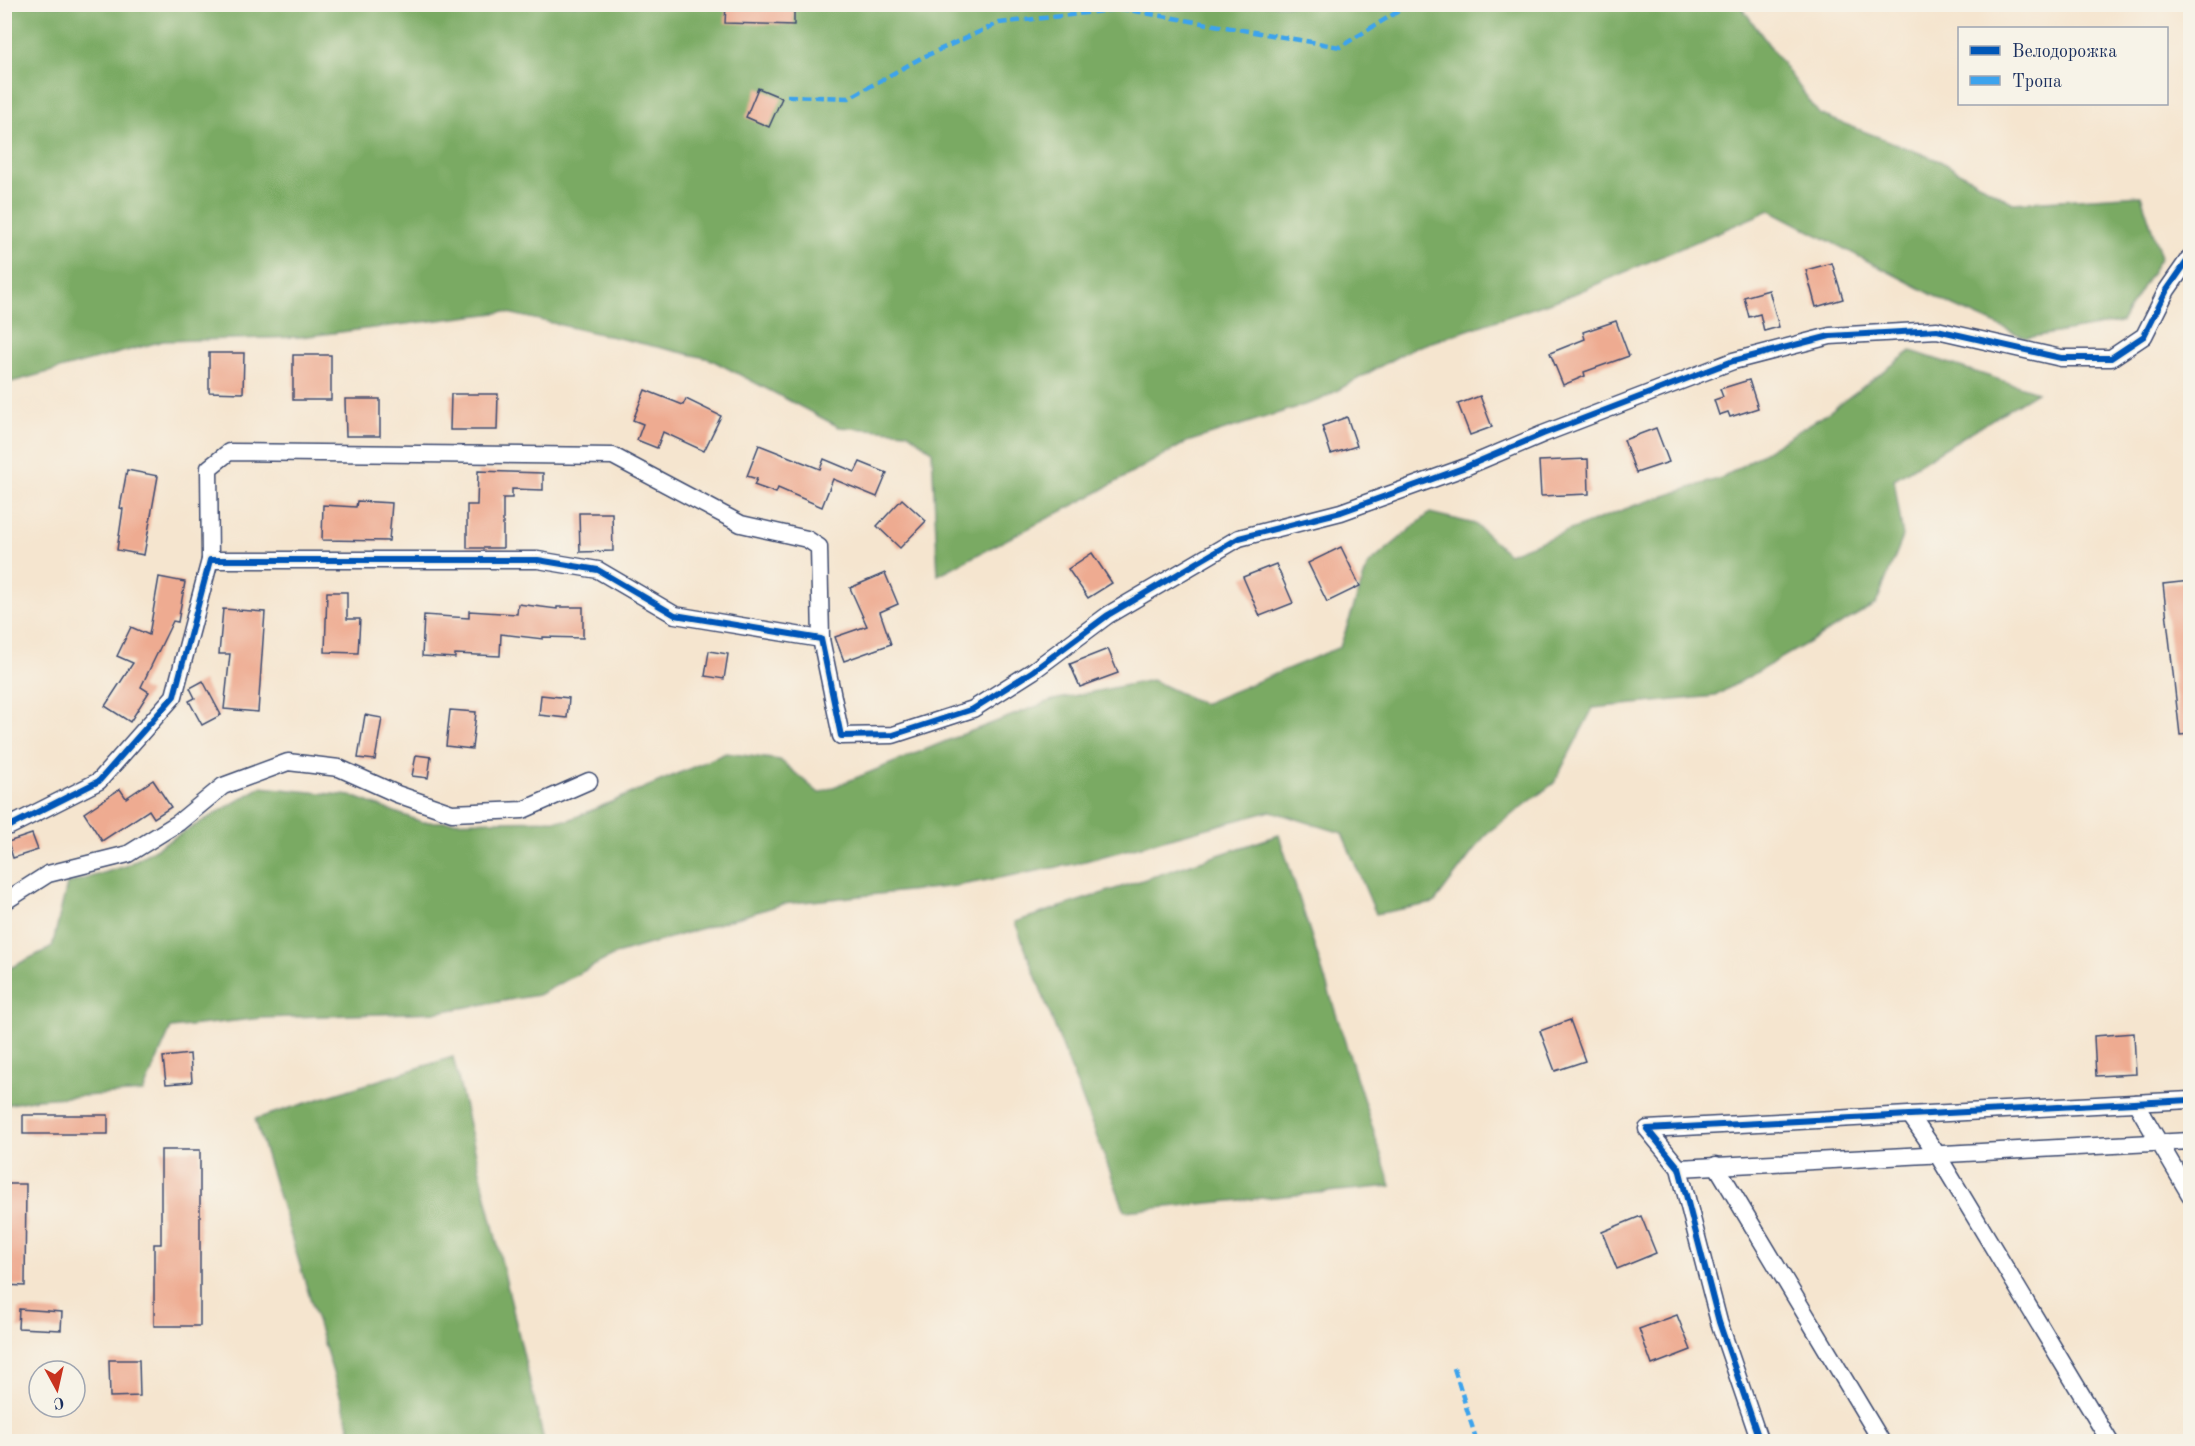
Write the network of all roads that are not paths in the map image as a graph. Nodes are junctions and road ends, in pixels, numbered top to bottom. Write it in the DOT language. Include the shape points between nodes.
graph roads {
  1 [pos="2190,257"];
  2 [pos="210,560"];
  3 [pos="821,639"];
  4 [pos="589,781"];
  5 [pos="4,826"];
  6 [pos="4,902"];
  7 [pos="2190,1100"];
  8 [pos="2136,1103"];
  9 [pos="1910,1115"];
  10 [pos="2190,1141"];
  11 [pos="2158,1143"];
  12 [pos="1937,1154"];
  13 [pos="1716,1165"];
  14 [pos="1679,1168"];
  15 [pos="2190,1195"];
  16 [pos="1760,1442"];
  17 [pos="1882,1442"];
  18 [pos="2110,1442"];
  1 -- 3 [label="street" via="2167,290 2144,336 2111,358 2061,358 1937,330 1830,336 1733,361 1341,512 1239,538 1108,615 973,709 893,735 841,736"];
  2 -- 3 [label="street" via="538,560 598,570 675,615"];
  2 -- 3 [label="street" via="209,468 229,452 613,456 741,524 807,539 819,547"];
  2 -- 5 [label="street" via="174,696 99,781"];
  4 -- 6 [label="street" via="523,810 452,813 339,768 288,762 223,786 178,823 128,854 48,873"];
  7 -- 8 [label="street"];
  8 -- 9 [label="street"];
  8 -- 11 [label="street"];
  9 -- 12 [label="street"];
  9 -- 14 [label="street" via="1647,1130"];
  10 -- 11 [label="street"];
  11 -- 12 [label="street"];
  11 -- 15 [label="street"];
  12 -- 13 [label="street"];
  12 -- 18 [label="street"];
  13 -- 14 [label="street"];
  13 -- 17 [label="street"];
  14 -- 16 [label="street" via="1719,1322"];
}
